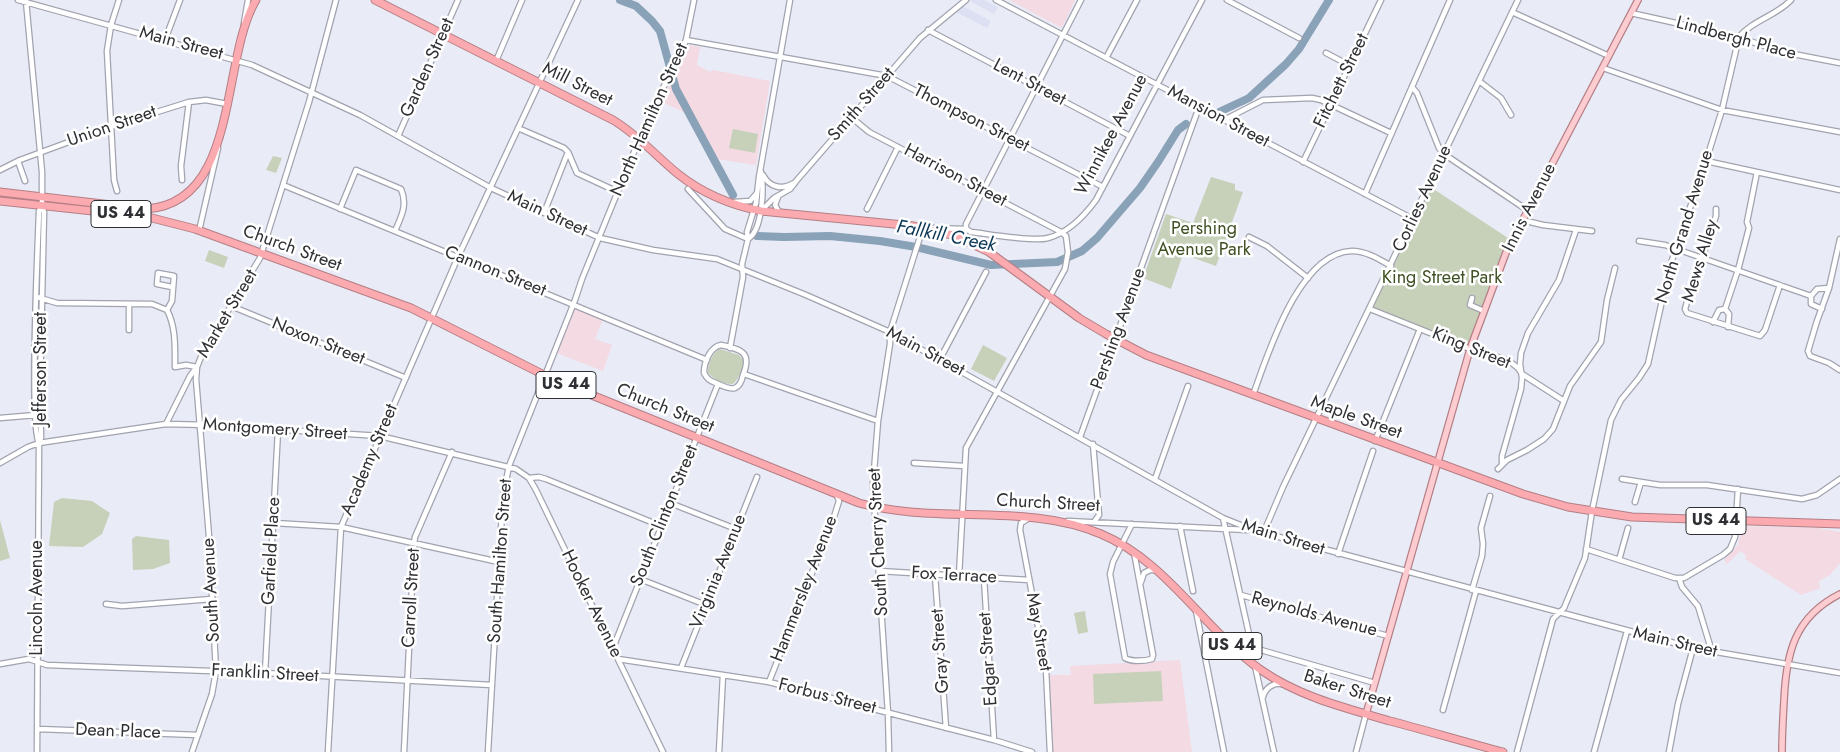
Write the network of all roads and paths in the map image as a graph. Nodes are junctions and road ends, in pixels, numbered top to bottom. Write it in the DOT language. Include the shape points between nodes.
graph roads {
  1 [pos="18,0"];
  2 [pos="119,0"];
  3 [pos="180,0"];
  4 [pos="248,0"];
  5 [pos="256,0"];
  6 [pos="336,0"];
  7 [pos="375,0"];
  8 [pos="458,0"];
  9 [pos="522,0"];
  10 [pos="578,0"];
  11 [pos="694,0"];
  12 [pos="790,0"];
  13 [pos="966,0"];
  14 [pos="996,0"];
  15 [pos="1081,0"];
  16 [pos="1137,0"];
  17 [pos="1202,0"];
  18 [pos="1227,0"];
  19 [pos="1381,0"];
  20 [pos="1450,0"];
  21 [pos="1518,0"];
  22 [pos="1638,0"];
  23 [pos="1790,0"];
  24 [pos="26,1"];
  25 [pos="1512,12"];
  26 [pos="1632,14"];
  27 [pos="111,25"];
  28 [pos="928,30"];
  29 [pos="444,34"];
  30 [pos="1063,35"];
  31 [pos="243,36"];
  32 [pos="1739,37"];
  33 [pos="1299,38"];
  34 [pos="165,40"];
  35 [pos="686,40"];
  36 [pos="1326,53"];
  37 [pos="780,55"];
  38 [pos="1609,56"];
  39 [pos="1106,58"];
  40 [pos="237,60"];
  41 [pos="496,61"];
  42 [pos="1840,63"];
  43 [pos="1350,65"];
  44 [pos="1603,68"];
  45 [pos="887,76"];
  46 [pos="1479,81"];
  47 [pos="539,83"];
  48 [pos="1156,85"];
  49 [pos="1036,87"];
  50 [pos="1412,87"];
  51 [pos="311,91"];
  52 [pos="189,102"];
  53 [pos="227,104"];
  54 [pos="1331,104"];
  55 [pos="1199,107"];
  56 [pos="1722,110"];
  57 [pos="1511,115"];
  58 [pos="851,118"];
  59 [pos="1224,120"];
  60 [pos="112,126"];
  61 [pos="518,128"];
  62 [pos="221,129"];
  63 [pos="1840,132"];
  64 [pos="1391,133"];
  65 [pos="398,136"];
  66 [pos="1130,136"];
  67 [pos="640,138"];
  68 [pos="1010,139"];
  69 [pos="898,147"];
  70 [pos="40,152"];
  71 [pos="568,152"];
  72 [pos="1444,154"];
  73 [pos="18,161"];
  74 [pos="1706,161"];
  75 [pos="1303,162"];
  76 [pos="0,170"];
  77 [pos="761,171"];
  78 [pos="1757,172"];
  79 [pos="182,180"];
  80 [pos="797,180"];
  81 [pos="25,181"];
  82 [pos="283,186"];
  83 [pos="490,188"];
  84 [pos="1103,188"];
  85 [pos="688,189"];
  86 [pos="700,189"];
  87 [pos="758,189"];
  88 [pos="1840,190"];
  89 [pos="117,191"];
  90 [pos="983,191"];
  91 [pos="0,192"];
  92 [pos="618,192"];
  93 [pos="781,194"];
  94 [pos="1365,194"];
  95 [pos="42,196"];
  96 [pos="0,201"];
  97 [pos="725,201"];
  98 [pos="42,206"];
  99 [pos="340,209"];
  100 [pos="706,209"];
  101 [pos="867,209"];
  102 [pos="1716,209"];
  103 [pos="758,210"];
  104 [pos="1527,210"];
  105 [pos="544,213"];
  106 [pos="782,213"];
  107 [pos="1413,219"];
  108 [pos="1522,220"];
  109 [pos="916,226"];
  110 [pos="925,228"];
  111 [pos="966,229"];
  112 [pos="1576,230"];
  113 [pos="199,231"];
  114 [pos="395,231"];
  115 [pos="1592,231"];
  116 [pos="1061,232"];
  117 [pos="1248,237"];
  118 [pos="600,238"];
  119 [pos="748,238"];
  120 [pos="1840,239"];
  121 [pos="1639,241"];
  122 [pos="1676,249"];
  123 [pos="262,254"];
  124 [pos="458,257"];
  125 [pos="1701,258"];
  126 [pos="1391,266"];
  127 [pos="743,268"];
  128 [pos="1615,268"];
  129 [pos="1738,270"];
  130 [pos="986,272"];
  131 [pos="1308,278"];
  132 [pos="1780,285"];
  133 [pos="172,286"];
  134 [pos="1830,288"];
  135 [pos="1049,296"];
  136 [pos="1811,296"];
  137 [pos="40,298"];
  138 [pos="1472,298"];
  139 [pos="130,304"];
  140 [pos="573,304"];
  141 [pos="231,306"];
  142 [pos="1370,309"];
  143 [pos="1725,309"];
  144 [pos="1822,309"];
  145 [pos="167,310"];
  146 [pos="1484,311"];
  147 [pos="432,318"];
  148 [pos="1713,322"];
  149 [pos="1728,327"];
  150 [pos="1420,329"];
  151 [pos="129,330"];
  152 [pos="890,332"];
  153 [pos="1115,340"];
  154 [pos="730,348"];
  155 [pos="1470,348"];
  156 [pos="940,359"];
  157 [pos="707,360"];
  158 [pos="196,367"];
  159 [pos="1840,370"];
  160 [pos="744,374"];
  161 [pos="1522,374"];
  162 [pos="544,375"];
  163 [pos="406,378"];
  164 [pos="718,384"];
  165 [pos="1188,386"];
  166 [pos="997,391"];
  167 [pos="1254,395"];
  168 [pos="1564,401"];
  169 [pos="34,415"];
  170 [pos="40,415"];
  171 [pos="0,418"];
  172 [pos="1317,419"];
  173 [pos="878,421"];
  174 [pos="166,424"];
  175 [pos="200,425"];
  176 [pos="278,430"];
  177 [pos="380,436"];
  178 [pos="696,438"];
  179 [pos="1080,438"];
  180 [pos="1375,441"];
  181 [pos="39,443"];
  182 [pos="1093,444"];
  183 [pos="1374,451"];
  184 [pos="452,452"];
  185 [pos="0,463"];
  186 [pos="914,463"];
  187 [pos="1437,463"];
  188 [pos="1502,463"];
  189 [pos="509,466"];
  190 [pos="964,466"];
  191 [pos="1498,469"];
  192 [pos="757,477"];
  193 [pos="529,478"];
  194 [pos="1154,479"];
  195 [pos="1622,479"];
  196 [pos="1840,479"];
  197 [pos="1641,482"];
  198 [pos="1738,489"];
  199 [pos="837,496"];
  200 [pos="1490,496"];
  201 [pos="1635,502"];
  202 [pos="670,504"];
  203 [pos="875,508"];
  204 [pos="1592,512"];
  205 [pos="962,514"];
  206 [pos="1099,515"];
  207 [pos="1029,518"];
  208 [pos="1223,518"];
  209 [pos="1056,521"];
  210 [pos="1736,521"];
  211 [pos="1094,522"];
  212 [pos="274,523"];
  213 [pos="1110,523"];
  214 [pos="1132,524"];
  215 [pos="1840,524"];
  216 [pos="662,526"];
  217 [pos="1180,526"];
  218 [pos="341,527"];
  219 [pos="1226,528"];
  220 [pos="1628,528"];
  221 [pos="736,529"];
  222 [pos="1253,530"];
  223 [pos="1264,534"];
  224 [pos="414,544"];
  225 [pos="1122,544"];
  226 [pos="1586,549"];
  227 [pos="1134,551"];
  228 [pos="1338,554"];
  229 [pos="1619,560"];
  230 [pos="499,562"];
  231 [pos="879,571"];
  232 [pos="1160,572"];
  233 [pos="1406,572"];
  234 [pos="935,575"];
  235 [pos="959,576"];
  236 [pos="984,578"];
  237 [pos="1679,578"];
  238 [pos="640,579"];
  239 [pos="1029,580"];
  240 [pos="1141,586"];
  241 [pos="1474,591"];
  242 [pos="1193,592"];
  243 [pos="1840,594"];
  244 [pos="1241,595"];
  245 [pos="212,599"];
  246 [pos="106,604"];
  247 [pos="706,604"];
  248 [pos="1195,608"];
  249 [pos="1559,614"];
  250 [pos="1627,632"];
  251 [pos="1388,636"];
  252 [pos="1226,639"];
  253 [pos="613,648"];
  254 [pos="1204,648"];
  255 [pos="1693,648"];
  256 [pos="1712,652"];
  257 [pos="618,659"];
  258 [pos="38,662"];
  259 [pos="0,664"];
  260 [pos="1255,665"];
  261 [pos="1786,665"];
  262 [pos="681,668"];
  263 [pos="216,671"];
  264 [pos="266,673"];
  265 [pos="1840,673"];
  266 [pos="723,674"];
  267 [pos="332,677"];
  268 [pos="408,681"];
  269 [pos="769,682"];
  270 [pos="1375,683"];
  271 [pos="492,685"];
  272 [pos="1288,686"];
  273 [pos="1263,698"];
  274 [pos="1443,710"];
  275 [pos="888,713"];
  276 [pos="1366,714"];
  277 [pos="38,728"];
  278 [pos="946,728"];
  279 [pos="198,735"];
  280 [pos="994,740"];
  281 [pos="38,752"];
  282 [pos="192,752"];
  283 [pos="328,752"];
  284 [pos="404,752"];
  285 [pos="488,752"];
  286 [pos="662,752"];
  287 [pos="719,752"];
  288 [pos="889,752"];
  289 [pos="1032,752"];
  290 [pos="1050,752"];
  291 [pos="1224,752"];
  292 [pos="1274,752"];
  293 [pos="1356,752"];
  294 [pos="1503,752"];
  295 [pos="1517,752"];
  296 [pos="1594,752"];
  297 [pos="1669,752"];
  298 [pos="1782,752"];
  1 -- 24 [label="street, Main Street"];
  2 -- 27 [label="street"];
  3 -- 34 [label="street"];
  4 -- 31 [label="street"];
  5 -- 31 [label="highway, US 44"];
  6 -- 51 [label="street, Market Street"];
  7 -- 29 [label="highway, Mill Street / US 44"];
  8 -- 29 [label="street, Garden Street"];
  9 -- 41 [label="street"];
  10 -- 47 [label="street, Academy Street"];
  11 -- 35 [label="street, North Hamilton Street"];
  12 -- 37 [label="street"];
  13 -- 28 [label="street, Smith Street"];
  14 -- 30 [label="street, Mansion Street"];
  15 -- 30 [label="street"];
  16 -- 39 [label="street"];
  17 -- 48 [label="street, Winnikee Avenue"];
  18 -- 33 [label="street"];
  19 -- 43 [label="street, Fitchett Street"];
  20 -- 50 [label="street"];
  21 -- 25 [label="street, Corlies Avenue"];
  22 -- 26 [label="main road, Innis Avenue"];
  23 -- 32 [label="street" via="1784,8"];
  24 -- 27 [label="street, Main Street"];
  24 -- 70 [label="street, Jefferson Street"];
  25 -- 38 [label="street"];
  25 -- 46 [label="street, Corlies Avenue"];
  26 -- 32 [label="street, Lindbergh Place"];
  26 -- 38 [label="main road, Innis Avenue"];
  27 -- 34 [label="street, Main Street"];
  27 -- 60 [label="street" via="107,51"];
  28 -- 45 [label="street, Smith Street"];
  28 -- 49 [label="street, Lent Street"];
  29 -- 41 [label="highway, Mill Street / US 44"];
  29 -- 65 [label="street, Garden Street"];
  30 -- 39 [label="street, Mansion Street"];
  30 -- 49 [label="street"];
  31 -- 40 [label="highway, US 44"];
  32 -- 42 [label="street, Lindbergh Place" via="1783,52"];
  32 -- 56 [label="street, North Grand Avenue"];
  34 -- 40 [label="street, Main Street"];
  35 -- 37 [label="street, Thompson Street"];
  35 -- 67 [label="street, North Hamilton Street"];
  36 -- 43 [label="street"];
  37 -- 45 [label="street, Thompson Street"];
  37 -- 77 [label="street"];
  38 -- 44 [label="main road, Innis Avenue"];
  39 -- 48 [label="street, Mansion Street"];
  40 -- 51 [label="street, Main Street"];
  40 -- 53 [label="highway, US 44"];
  41 -- 47 [label="highway, Mill Street / US 44"];
  43 -- 54 [label="street, Fitchett Street"];
  44 -- 56 [label="street"];
  44 -- 104 [label="main road, Innis Avenue"];
  45 -- 58 [label="street, Smith Street"];
  45 -- 68 [label="street, Thompson Street"];
  46 -- 57 [label="street" via="1501,98"];
  46 -- 72 [label="street, Corlies Avenue"];
  47 -- 61 [label="street, Academy Street"];
  47 -- 67 [label="highway, Mill Street / US 44" via="606,116"];
  48 -- 55 [label="street, Mansion Street"];
  48 -- 66 [label="street, Winnikee Avenue"];
  49 -- 66 [label="street, Lent Street"];
  49 -- 68 [label="street"];
  50 -- 64 [label="street"];
  50 -- 72 [label="street"];
  51 -- 65 [label="street, Main Street"];
  51 -- 82 [label="street, Market Street"];
  52 -- 53 [label="street, Union Street" via="206,100"];
  52 -- 60 [label="street, Union Street"];
  52 -- 79 [label="street"];
  53 -- 62 [label="highway, US 44"];
  54 -- 59 [label="street" via="1312,98 1267,99"];
  54 -- 64 [label="street"];
  54 -- 75 [label="street, Fitchett Street"];
  55 -- 59 [label="street, Mansion Street"];
  55 -- 153 [label="street, Pershing Avenue"];
  56 -- 63 [label="street"];
  56 -- 74 [label="street, North Grand Avenue"];
  58 -- 69 [label="street, Harrison Street"];
  58 -- 80 [label="street, Smith Street"];
  59 -- 75 [label="street, Mansion Street"];
  60 -- 70 [label="street, Union Street"];
  60 -- 89 [label="street"];
  61 -- 71 [label="street"];
  61 -- 83 [label="street, Academy Street"];
  62 -- 95 [label="highway, US 44" via="200,180 176,201 146,209"];
  62 -- 113 [label="street"];
  64 -- 94 [label="street"];
  65 -- 83 [label="street, Main Street"];
  66 -- 84 [label="street, Winnikee Avenue"];
  67 -- 86 [label="highway, Mill Street / US 44" via="677,173"];
  67 -- 92 [label="street, North Hamilton Street"];
  68 -- 84 [label="street, Thompson Street"];
  68 -- 90 [label="street"];
  69 -- 90 [label="street, Harrison Street"];
  69 -- 101 [label="street"];
  70 -- 73 [label="street, Union Street"];
  70 -- 95 [label="street, Jefferson Street"];
  71 -- 92 [label="street" via="577,173"];
  71 -- 105 [label="street"];
  72 -- 104 [label="street"];
  72 -- 107 [label="street, Corlies Avenue"];
  73 -- 76 [label="street, Union Street"];
  73 -- 81 [label="street"];
  74 -- 78 [label="street"];
  74 -- 122 [label="street, North Grand Avenue"];
  75 -- 94 [label="street, Mansion Street"];
  77 -- 80 [label="street" via="767,182 778,187 786,187"];
  77 -- 87 [label="street"];
  77 -- 103 [label="street"];
  78 -- 88 [label="street"];
  78 -- 129 [label="street" via="1747,222 1749,228"];
  80 -- 93 [label="street, Smith Street"];
  82 -- 99 [label="street, Cannon Street"];
  82 -- 123 [label="street, Market Street"];
  83 -- 105 [label="street, Main Street"];
  83 -- 124 [label="street, Academy Street"];
  84 -- 116 [label="street, Winnikee Avenue" via="1088,211"];
  85 -- 100 [label="street"];
  86 -- 97 [label="highway, Mill Street / US 44"];
  86 -- 100 [label="street"];
  87 -- 97 [label="street" via="748,202"];
  87 -- 103 [label="street"];
  90 -- 111 [label="street"];
  90 -- 116 [label="street, Harrison Street"];
  91 -- 95 [label="highway, US 44"];
  92 -- 118 [label="street, North Hamilton Street"];
  93 -- 103 [label="street, Smith Street"];
  93 -- 106 [label="street" via="775,205"];
  94 -- 107 [label="street, Mansion Street"];
  95 -- 98 [label="street, Jefferson Street"];
  96 -- 98 [label="highway, Church Street / US 44"];
  97 -- 103 [label="highway, Mill Street / US 44"];
  98 -- 113 [label="highway, Church Street / US 44" via="148,217"];
  98 -- 137 [label="street, Jefferson Street"];
  99 -- 114 [label="street, Cannon Street"];
  99 -- 114 [label="street" via="356,170 400,189 404,206"];
  100 -- 119 [label="street" via="728,231"];
  102 -- 125 [label="street, Mews Alley"];
  103 -- 106 [label="highway, Winnikee Avenue / US 44"];
  103 -- 119 [label="street" via="747,232"];
  104 -- 108 [label="main road, Innis Avenue"];
  105 -- 118 [label="street, Main Street"];
  106 -- 109 [label="highway, Winnikee Avenue / US 44"];
  107 -- 126 [label="street, Corlies Avenue"];
  108 -- 112 [label="street"];
  108 -- 146 [label="main road, Innis Avenue"];
  109 -- 110 [label="highway, Winnikee Avenue / US 44"];
  109 -- 152 [label="street, South Cherry Street" via="920,233 918,243"];
  110 -- 111 [label="street, Winnikee Avenue"];
  110 -- 135 [label="highway, Winnikee Avenue / US 44" via="976,245"];
  111 -- 116 [label="street, Winnikee Avenue" via="1037,239"];
  112 -- 115 [label="street"];
  112 -- 161 [label="street" via="1559,280 1528,334 1521,353"];
  113 -- 123 [label="highway, Church Street / US 44"];
  114 -- 124 [label="street, Cannon Street"];
  116 -- 135 [label="street" via="1066,236 1068,254"];
  117 -- 131 [label="street" via="1266,246"];
  118 -- 127 [label="street, Main Street" via="652,250 717,259"];
  118 -- 140 [label="street, South Hamilton Street"];
  119 -- 127 [label="street"];
  120 -- 134 [label="street"];
  121 -- 122 [label="street"];
  122 -- 125 [label="street"];
  122 -- 204 [label="street, North Grand Avenue" via="1648,364 1620,400 1611,420"];
  123 -- 141 [label="street, Market Street"];
  123 -- 147 [label="highway, Church Street / US 44"];
  124 -- 140 [label="street, Cannon Street"];
  124 -- 147 [label="street, Academy Street"];
  125 -- 129 [label="street"];
  125 -- 148 [label="street, Mews Alley" via="1685,309 1686,313"];
  126 -- 131 [label="street" via="1367,254 1346,252 1330,257"];
  126 -- 142 [label="street, Corlies Avenue"];
  127 -- 152 [label="street, Main Street"];
  127 -- 154 [label="street"];
  128 -- 168 [label="street" via="1601,342"];
  129 -- 132 [label="street"];
  129 -- 143 [label="street"];
  130 -- 156 [label="street"];
  131 -- 167 [label="street" via="1282,321"];
  132 -- 136 [label="street"];
  132 -- 149 [label="street" via="1762,335"];
  133 -- 145 [label="street" via="172,301"];
  134 -- 136 [label="street" via="1817,289"];
  134 -- 144 [label="street"];
  135 -- 153 [label="highway, US 44"];
  135 -- 166 [label="street"];
  136 -- 144 [label="street" via="1811,304"];
  137 -- 139 [label="street" via="57,303"];
  137 -- 169 [label="street, Jefferson Street"];
  137 -- 170 [label="street, Jefferson Street"];
  138 -- 146 [label="street" via="1470,306"];
  139 -- 145 [label="street" via="152,304"];
  139 -- 151 [label="street"];
  140 -- 157 [label="street, Cannon Street"];
  140 -- 162 [label="street, South Hamilton Street"];
  141 -- 158 [label="street, Market Street"];
  141 -- 163 [label="street, Noxon Street"];
  142 -- 150 [label="street, King Street"];
  142 -- 172 [label="street, Corlies Avenue"];
  143 -- 148 [label="street" via="1719,310"];
  143 -- 149 [label="street" via="1729,314"];
  144 -- 159 [label="street" via="1808,355"];
  145 -- 158 [label="street" via="174,333 175,366"];
  146 -- 155 [label="main road, Innis Avenue"];
  147 -- 162 [label="highway, Church Street / US 44"];
  147 -- 163 [label="street, Academy Street"];
  148 -- 149 [label="street"];
  150 -- 155 [label="street, King Street"];
  150 -- 180 [label="street"];
  152 -- 156 [label="street, Main Street"];
  152 -- 173 [label="street, South Cherry Street"];
  153 -- 167 [label="highway, Maple Street / US 44" via="1161,361"];
  153 -- 179 [label="street, Pershing Avenue"];
  154 -- 157 [label="street" via="716,346"];
  154 -- 160 [label="street" via="746,355 748,363"];
  155 -- 161 [label="street, King Street" via="1508,360"];
  155 -- 187 [label="main road, Innis Avenue"];
  156 -- 166 [label="street, Main Street"];
  157 -- 164 [label="street" via="705,376"];
  158 -- 174 [label="street"];
  158 -- 175 [label="street, Market Street"];
  160 -- 164 [label="street" via="734,388"];
  160 -- 173 [label="street"];
  161 -- 168 [label="street, King Street"];
  161 -- 188 [label="street"];
  162 -- 178 [label="highway, Church Street / US 44"];
  162 -- 189 [label="street, South Hamilton Street"];
  163 -- 177 [label="street, Academy Street"];
  164 -- 178 [label="street, South Clinton Street"];
  165 -- 194 [label="street"];
  166 -- 179 [label="street, Main Street"];
  166 -- 190 [label="street" via="967,447"];
  167 -- 172 [label="highway, Maple Street / US 44"];
  168 -- 188 [label="street" via="1553,429 1544,439"];
  169 -- 170 [label="street"];
  169 -- 171 [label="street"];
  169 -- 181 [label="street, Jefferson Street"];
  170 -- 181 [label="street, Jefferson Street"];
  172 -- 180 [label="highway, Maple Street / US 44"];
  172 -- 223 [label="street, Corlies Avenue"];
  173 -- 203 [label="street, South Cherry Street" via="873,475"];
  174 -- 175 [label="street, Montgomery Street"];
  174 -- 181 [label="street, Montgomery Street"];
  175 -- 176 [label="street, Montgomery Street"];
  175 -- 245 [label="street, South Avenue"];
  176 -- 177 [label="street, Montgomery Street"];
  176 -- 212 [label="street, Garfield Place"];
  177 -- 184 [label="street, Montgomery Street"];
  177 -- 218 [label="street, Academy Street"];
  178 -- 199 [label="highway, Church Street / US 44"];
  178 -- 202 [label="street, South Clinton Street"];
  179 -- 182 [label="street, Main Street"];
  180 -- 187 [label="highway, Maple Street / US 44"];
  181 -- 185 [label="street, Montgomery Street"];
  181 -- 258 [label="street, Lincoln Avenue"];
  182 -- 194 [label="street, Main Street"];
  182 -- 206 [label="street"];
  183 -- 228 [label="street"];
  184 -- 189 [label="street, Montgomery Street"];
  184 -- 224 [label="street, Carroll Street"];
  186 -- 190 [label="street"];
  187 -- 204 [label="highway, Maple Street / US 44" via="1538,500"];
  187 -- 233 [label="main road, Innis Avenue"];
  188 -- 191 [label="street"];
  189 -- 193 [label="street"];
  189 -- 230 [label="street, South Hamilton Street"];
  190 -- 205 [label="street"];
  192 -- 221 [label="street, Virginia Avenue"];
  193 -- 216 [label="street" via="546,479"];
  193 -- 253 [label="street, Hooker Avenue"];
  194 -- 208 [label="street, Main Street"];
  195 -- 197 [label="street"];
  196 -- 198 [label="street" via="1817,495 1802,499"];
  197 -- 198 [label="street"];
  197 -- 201 [label="street"];
  198 -- 210 [label="street"];
  199 -- 203 [label="highway, Church Street / US 44"];
  199 -- 269 [label="street, Hammersley Avenue" via="839,501 834,516"];
  200 -- 241 [label="street" via="1481,528 1482,556"];
  202 -- 216 [label="street, South Clinton Street"];
  202 -- 221 [label="street"];
  203 -- 205 [label="highway, Church Street / US 44"];
  203 -- 231 [label="street, South Cherry Street"];
  204 -- 210 [label="highway, US 44" via="1648,519"];
  204 -- 226 [label="street, North Grand Avenue"];
  205 -- 207 [label="highway, Church Street / US 44"];
  205 -- 235 [label="street"];
  206 -- 211 [label="street"];
  206 -- 213 [label="street"];
  207 -- 209 [label="highway, Church Street / US 44"];
  207 -- 239 [label="street, May Street" via="1021,523 1020,530"];
  208 -- 219 [label="street"];
  208 -- 222 [label="street, Main Street"];
  209 -- 211 [label="street, Church Street"];
  209 -- 225 [label="highway, Baker Street / US 44" via="1086,528"];
  210 -- 215 [label="highway, US 44"];
  210 -- 237 [label="street" via="1730,549"];
  211 -- 213 [label="street, Church Street"];
  212 -- 218 [label="street"];
  212 -- 264 [label="street, Garfield Place"];
  213 -- 214 [label="street, Church Street"];
  214 -- 217 [label="street, Church Street"];
  214 -- 225 [label="street"];
  216 -- 238 [label="street, South Clinton Street"];
  217 -- 219 [label="street, Church Street"];
  217 -- 242 [label="street"];
  218 -- 224 [label="street"];
  218 -- 267 [label="street, Academy Street"];
  219 -- 222 [label="street, Church Street"];
  219 -- 244 [label="street"];
  220 -- 229 [label="street"];
  221 -- 247 [label="street, Virginia Avenue"];
  222 -- 223 [label="street, Main Street"];
  223 -- 228 [label="street, Main Street"];
  224 -- 230 [label="street"];
  224 -- 268 [label="street, Carroll Street"];
  225 -- 227 [label="highway, Baker Street / US 44"];
  225 -- 240 [label="street" via="1110,574 1126,660 1149,660 1153,657"];
  226 -- 229 [label="street"];
  226 -- 249 [label="street, North Grand Avenue" via="1583,567"];
  227 -- 232 [label="highway, Baker Street / US 44"];
  227 -- 240 [label="street"];
  228 -- 233 [label="street, Main Street"];
  229 -- 237 [label="street"];
  230 -- 271 [label="street, South Hamilton Street"];
  231 -- 234 [label="street, Fox Terrace"];
  231 -- 275 [label="street, South Cherry Street"];
  232 -- 240 [label="street" via="1153,570 1144,574"];
  232 -- 248 [label="highway, Baker Street / US 44"];
  233 -- 241 [label="street, Main Street"];
  233 -- 251 [label="main road, Innis Avenue"];
  234 -- 235 [label="street, Fox Terrace"];
  234 -- 278 [label="street, Gray Street"];
  235 -- 236 [label="street, Fox Terrace"];
  236 -- 239 [label="street, Fox Terrace"];
  236 -- 280 [label="street, Edgar Street"];
  237 -- 256 [label="street" via="1682,587 1698,606"];
  238 -- 247 [label="street"];
  238 -- 253 [label="street, South Clinton Street"];
  239 -- 290 [label="street, May Street" via="1046,669"];
  241 -- 249 [label="street, Main Street"];
  241 -- 274 [label="street"];
  243 -- 261 [label="main road" via="1817,609 1802,625"];
  244 -- 251 [label="street, Reynolds Avenue"];
  244 -- 270 [label="street" via="1254,648"];
  245 -- 246 [label="street" via="122,606"];
  245 -- 263 [label="street, South Avenue"];
  247 -- 262 [label="street, Virginia Avenue"];
  248 -- 252 [label="highway, Baker Street / US 44"];
  248 -- 254 [label="street"];
  249 -- 250 [label="street, Main Street"];
  249 -- 295 [label="street, North Grand Avenue" via="1553,619"];
  250 -- 255 [label="street, Main Street"];
  250 -- 296 [label="street"];
  251 -- 270 [label="main road, Innis Avenue"];
  252 -- 254 [label="street" via="1215,635 1210,637"];
  252 -- 260 [label="highway, Baker Street / US 44"];
  253 -- 257 [label="street, Hooker Avenue"];
  254 -- 291 [label="street"];
  255 -- 256 [label="street, Main Street"];
  255 -- 297 [label="street"];
  256 -- 261 [label="street, Main Street"];
  257 -- 262 [label="street, Forbus Street"];
  257 -- 286 [label="street, Hooker Avenue"];
  258 -- 259 [label="street, Franklin Street" via="29,659"];
  258 -- 263 [label="street, Franklin Street" via="47,665"];
  258 -- 277 [label="street, Lincoln Avenue"];
  260 -- 272 [label="highway, Baker Street / US 44"];
  260 -- 273 [label="street"];
  261 -- 265 [label="street, Main Street"];
  261 -- 298 [label="main road"];
  262 -- 266 [label="street, Forbus Street"];
  263 -- 264 [label="street, Franklin Street"];
  263 -- 279 [label="street, South Avenue"];
  264 -- 267 [label="street, Franklin Street"];
  266 -- 269 [label="street, Forbus Street"];
  266 -- 287 [label="street"];
  267 -- 268 [label="street, Franklin Street"];
  267 -- 283 [label="street, Academy Street"];
  268 -- 271 [label="street, Franklin Street"];
  268 -- 284 [label="street, Carroll Street"];
  269 -- 275 [label="street, Forbus Street"];
  270 -- 276 [label="main road, Innis Avenue"];
  271 -- 285 [label="street, South Hamilton Street"];
  272 -- 273 [label="street" via="1273,685 1264,692"];
  272 -- 276 [label="highway, Baker Street / US 44" via="1323,702"];
  273 -- 292 [label="street"];
  275 -- 278 [label="street, Forbus Street"];
  275 -- 288 [label="street, South Cherry Street"];
  276 -- 293 [label="street"];
  276 -- 294 [label="highway, Baker Street / US 44"];
  277 -- 279 [label="street, Dean Place"];
  277 -- 281 [label="street, Lincoln Avenue"];
  278 -- 280 [label="street, Forbus Street"];
  279 -- 282 [label="street, South Avenue"];
  280 -- 289 [label="street, Forbus Street"];
}
